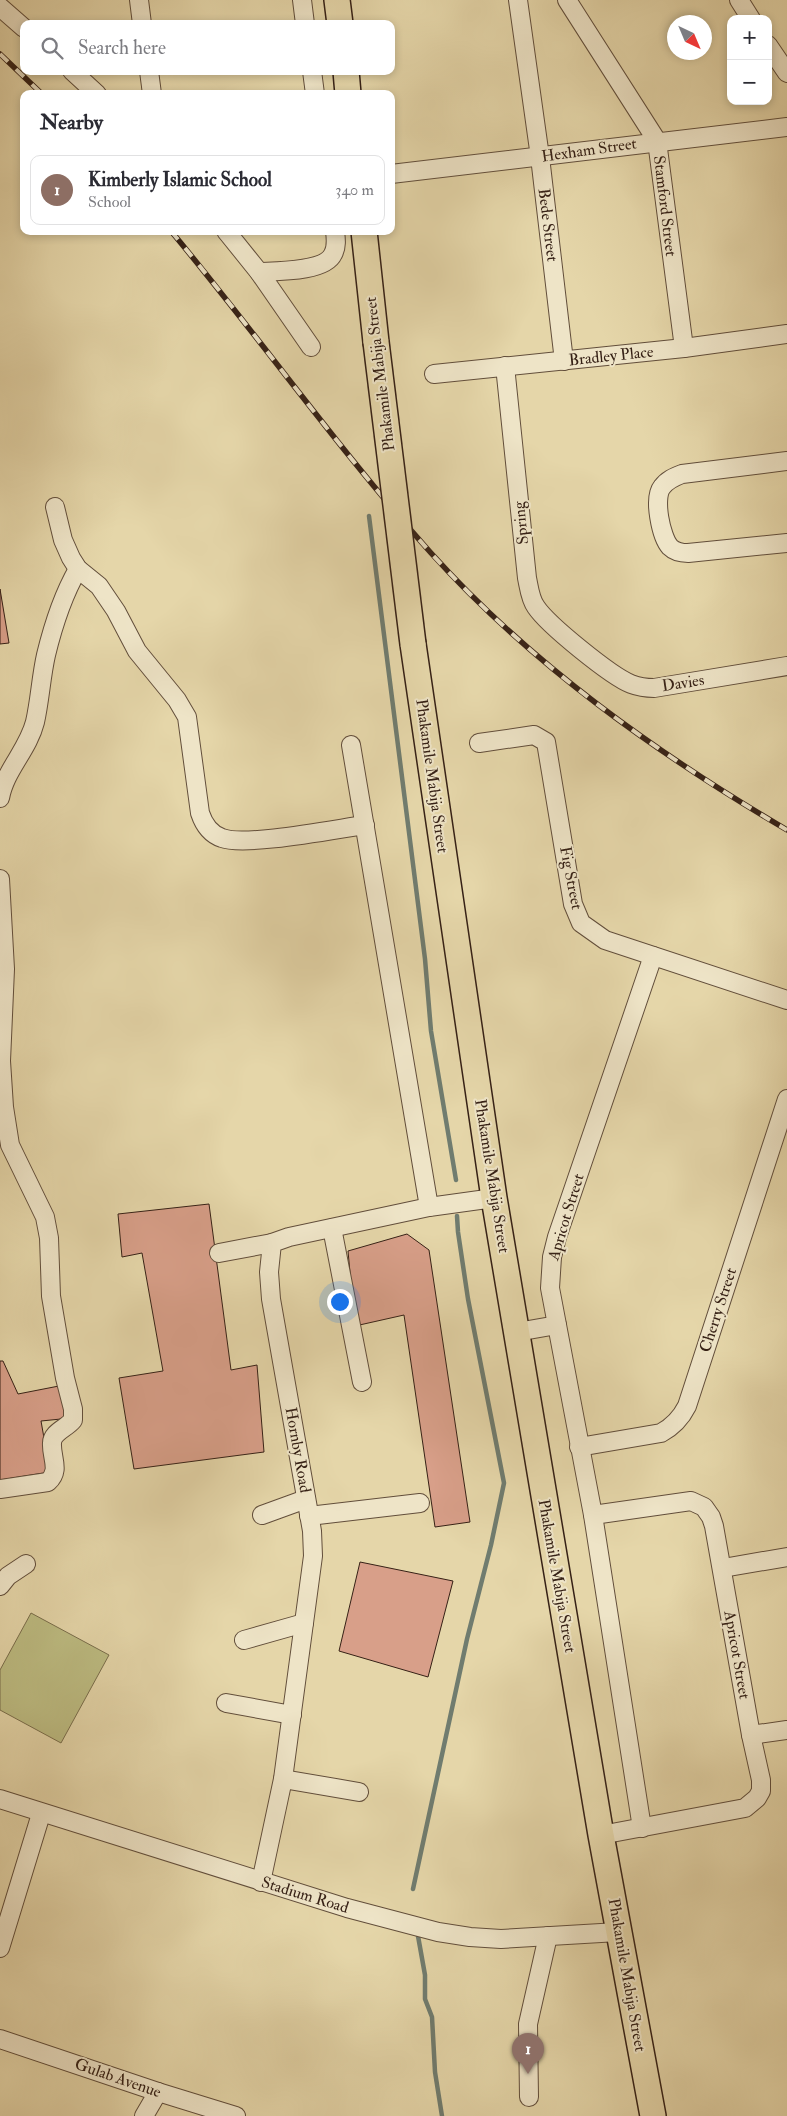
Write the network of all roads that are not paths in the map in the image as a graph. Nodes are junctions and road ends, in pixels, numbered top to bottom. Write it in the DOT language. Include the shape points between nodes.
graph roads {
  1 [pos="139,0"];
  2 [pos="302,0"];
  3 [pos="337,0"];
  4 [pos="518,0"];
  5 [pos="567,0"];
  6 [pos="738,0"];
  7 [pos="0,7"];
  8 [pos="748,15"];
  9 [pos="142,20"];
  10 [pos="304,20"];
  11 [pos="340,20"];
  12 [pos="20,24"];
  13 [pos="772,51"];
  14 [pos="787,73"];
  15 [pos="76,75"];
  16 [pos="150,75"];
  17 [pos="313,75"];
  18 [pos="346,75"];
  19 [pos="92,90"];
  20 [pos="151,90"];
  21 [pos="315,90"];
  22 [pos="348,90"];
  23 [pos="787,127"];
  24 [pos="657,141"];
  25 [pos="540,157"];
  26 [pos="395,174"];
  27 [pos="229,235"];
  28 [pos="335,235"];
  29 [pos="364,235"];
  30 [pos="259,272"];
  31 [pos="787,334"];
  32 [pos="311,347"];
  33 [pos="684,348"];
  34 [pos="564,361"];
  35 [pos="505,366"];
  36 [pos="434,374"];
  37 [pos="787,461"];
  38 [pos="55,507"];
  39 [pos="787,543"];
  40 [pos="78,569"];
  41 [pos="588,654"];
  42 [pos="787,666"];
  43 [pos="479,743"];
  44 [pos="351,744"];
  45 [pos="3,775"];
  46 [pos="0,798"];
  47 [pos="365,825"];
  48 [pos="0,880"];
  49 [pos="653,956"];
  50 [pos="787,1000"];
  51 [pos="787,1099"];
  52 [pos="494,1198"];
  53 [pos="430,1207"];
  54 [pos="332,1228"];
  55 [pos="272,1243"];
  56 [pos="220,1253"];
  57 [pos="557,1325"];
  58 [pos="517,1332"];
  59 [pos="362,1382"];
  60 [pos="579,1447"];
  61 [pos="0,1488"];
  62 [pos="306,1499"];
  63 [pos="420,1503"];
  64 [pos="262,1515"];
  65 [pos="593,1515"];
  66 [pos="310,1516"];
  67 [pos="787,1557"];
  68 [pos="26,1564"];
  69 [pos="723,1568"];
  70 [pos="0,1586"];
  71 [pos="304,1622"];
  72 [pos="244,1640"];
  73 [pos="226,1703"];
  74 [pos="292,1716"];
  75 [pos="787,1730"];
  76 [pos="751,1735"];
  77 [pos="283,1779"];
  78 [pos="359,1792"];
  79 [pos="0,1799"];
  80 [pos="41,1814"];
  81 [pos="642,1828"];
  82 [pos="601,1835"];
  83 [pos="261,1882"];
  84 [pos="618,1932"];
  85 [pos="548,1936"];
  86 [pos="0,1948"];
  87 [pos="0,2039"];
  88 [pos="158,2092"];
  89 [pos="529,2097"];
  90 [pos="144,2116"];
  91 [pos="236,2116"];
  92 [pos="652,2116"];
  1 -- 9 [label="street"];
  2 -- 10 [label="street"];
  3 -- 11 [label="highway"];
  4 -- 25 [label="street, Bede Street"];
  5 -- 24 [label="street, Stamford Street"];
  6 -- 8 [label="street"];
  7 -- 12 [label="street"];
  13 -- 14 [label="street"];
  15 -- 19 [label="street"];
  16 -- 20 [label="street"];
  17 -- 21 [label="street"];
  18 -- 22 [label="highway"];
  23 -- 24 [label="street, Hexham Street"];
  24 -- 25 [label="street, Hexham Street"];
  24 -- 33 [label="street, Stamford Street"];
  25 -- 26 [label="street, Hexham Street"];
  25 -- 34 [label="street, Bede Street"];
  27 -- 30 [label="street"];
  28 -- 30 [label="street" via="333,256 322,264"];
  29 -- 52 [label="highway, Phakamile Mabija Street, bridge" via="413,644"];
  30 -- 32 [label="street"];
  31 -- 33 [label="street, Bradley Place"];
  33 -- 34 [label="street, Bradley Place"];
  34 -- 35 [label="street, Bradley Place"];
  35 -- 36 [label="street, Bradley Place"];
  35 -- 41 [label="street, Spring" via="527,578 532,599 548,620"];
  37 -- 39 [label="street" via="682,474 661,487 658,496 663,533 672,549 680,552"];
  38 -- 40 [label="street" via="63,540"];
  40 -- 45 [label="street" via="66,594 47,654 35,723 26,746"];
  40 -- 47 [label="street" via="99,586 137,651 177,700 186,717 200,813 204,824 214,834 224,839 252,840"];
  41 -- 42 [label="street, Davies" via="623,680 642,688"];
  43 -- 49 [label="street, Fig Street" via="534,734 546,742 573,904 581,923 605,940"];
  44 -- 47 [label="street"];
  45 -- 46 [label="street"];
  47 -- 53 [label="street"];
  48 -- 61 [label="street" via="5,969 1,1061 4,1107 10,1146 45,1217 51,1296 73,1410 73,1420 54,1436 55,1471 51,1479"];
  49 -- 50 [label="street, Fig Street"];
  49 -- 57 [label="street, Apricot Street" via="557,1237 550,1288"];
  51 -- 60 [label="street, Cherry Street" via="682,1415 661,1433"];
  52 -- 53 [label="street"];
  52 -- 58 [label="highway, Phakamile Mabija Street"];
  53 -- 54 [label="street"];
  54 -- 55 [label="street"];
  54 -- 59 [label="street"];
  55 -- 56 [label="street"];
  55 -- 62 [label="street, Hornby Road" via="271,1299"];
  57 -- 58 [label="street"];
  57 -- 60 [label="street, Apricot Street"];
  58 -- 82 [label="highway, Phakamile Mabija Street"];
  60 -- 65 [label="street, Apricot Street"];
  62 -- 64 [label="street"];
  62 -- 66 [label="street, Hornby Road"];
  63 -- 66 [label="street"];
  65 -- 69 [label="street, Apricot Street" via="691,1501 697,1503 711,1516"];
  65 -- 81 [label="street, Apricot Street"];
  66 -- 71 [label="street, Hornby Road" via="313,1556"];
  67 -- 69 [label="street"];
  68 -- 70 [label="street"];
  69 -- 76 [label="street, Apricot Street"];
  71 -- 72 [label="street"];
  71 -- 74 [label="street, Hornby Road"];
  73 -- 74 [label="street"];
  74 -- 77 [label="street, Hornby Road"];
  75 -- 76 [label="street"];
  76 -- 81 [label="street, Apricot Street" via="761,1780 761,1791 752,1804 728,1812"];
  77 -- 78 [label="street"];
  77 -- 83 [label="street, Hornby Road"];
  79 -- 80 [label="street, Stadium Road"];
  80 -- 83 [label="street, Stadium Road"];
  80 -- 86 [label="street"];
  81 -- 82 [label="street, Apricot Street"];
  82 -- 84 [label="highway, Phakamile Mabija Street"];
  83 -- 85 [label="street, Stadium Road" via="438,1932 487,1939"];
  84 -- 85 [label="street, Stadium Road"];
  84 -- 92 [label="highway, Phakamile Mabija Street"];
  85 -- 89 [label="street" via="528,2024"];
  87 -- 88 [label="street, Gulab Avenue"];
  88 -- 90 [label="street"];
  88 -- 91 [label="street, Gulab Avenue"];
}
